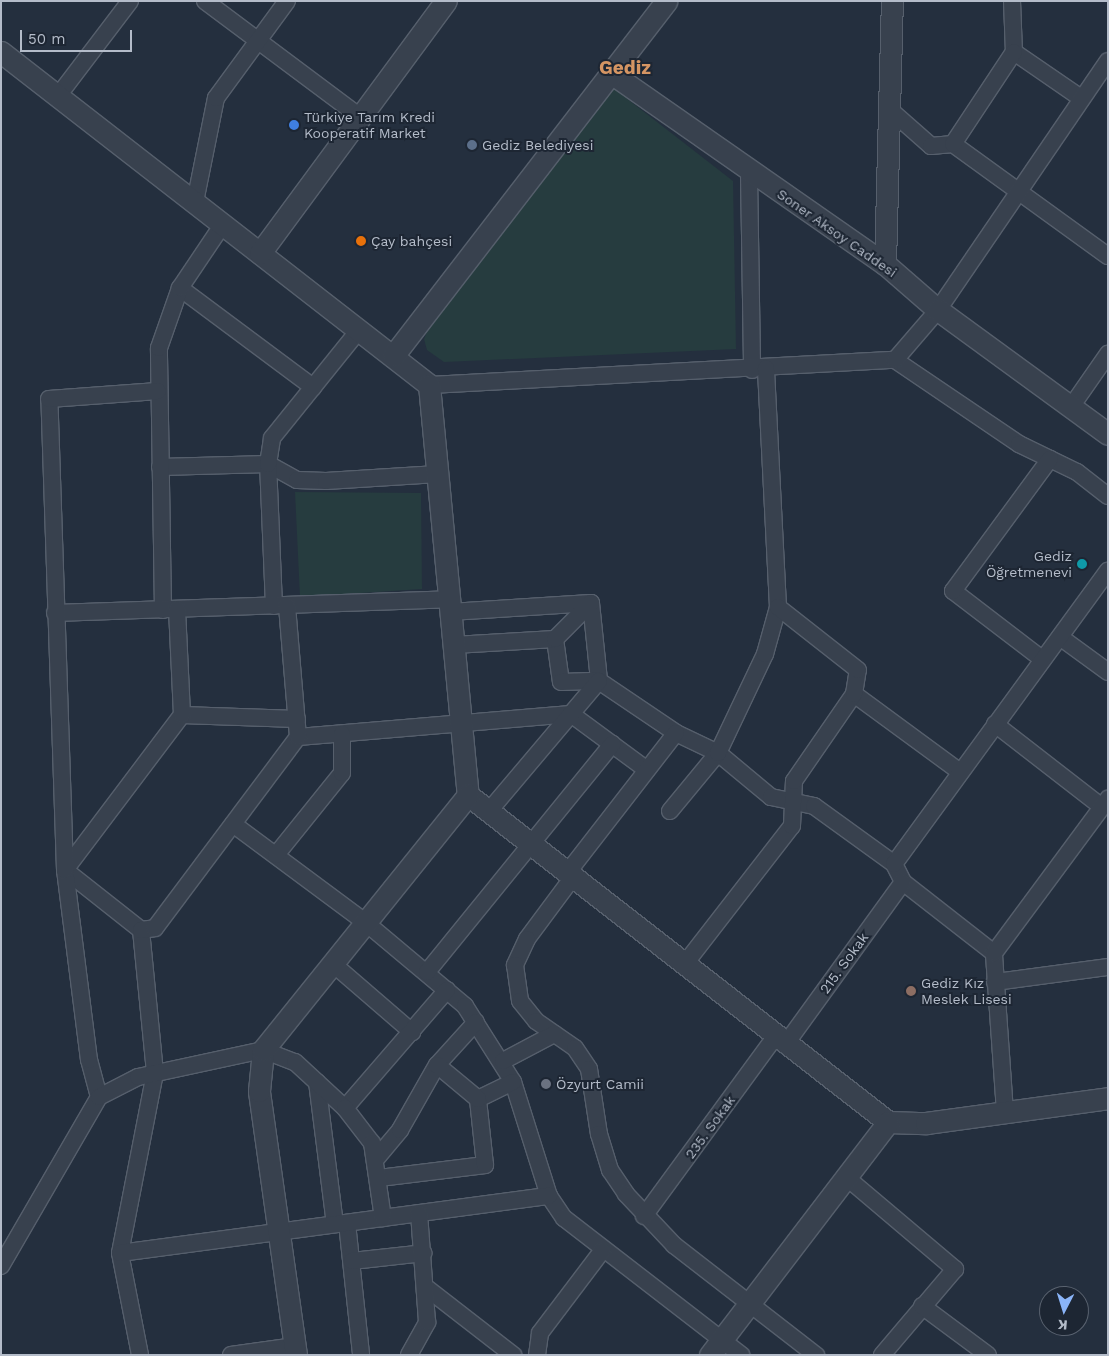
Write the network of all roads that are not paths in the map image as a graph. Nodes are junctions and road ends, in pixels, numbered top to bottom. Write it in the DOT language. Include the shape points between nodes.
graph roads {
  1 [pos="130,1"];
  2 [pos="205,1"];
  3 [pos="287,1"];
  4 [pos="446,1"];
  5 [pos="666,1"];
  6 [pos="892,1"];
  7 [pos="1012,1"];
  8 [pos="259,39"];
  9 [pos="1,52"];
  10 [pos="1014,52"];
  11 [pos="1108,61"];
  12 [pos="611,73"];
  13 [pos="58,96"];
  14 [pos="1081,98"];
  15 [pos="889,109"];
  16 [pos="360,117"];
  17 [pos="953,144"];
  18 [pos="749,173"];
  19 [pos="1017,193"];
  20 [pos="195,202"];
  21 [pos="223,224"];
  22 [pos="260,253"];
  23 [pos="1108,256"];
  24 [pos="885,264"];
  25 [pos="180,288"];
  26 [pos="938,310"];
  27 [pos="359,330"];
  28 [pos="1108,354"];
  29 [pos="393,356"];
  30 [pos="896,360"];
  31 [pos="759,369"];
  32 [pos="429,384"];
  33 [pos="313,386"];
  34 [pos="158,391"];
  35 [pos="1071,407"];
  36 [pos="1108,434"];
  37 [pos="1050,459"];
  38 [pos="268,464"];
  39 [pos="160,467"];
  40 [pos="438,474"];
  41 [pos="1108,496"];
  42 [pos="1108,571"];
  43 [pos="591,603"];
  44 [pos="280,605"];
  45 [pos="450,605"];
  46 [pos="778,607"];
  47 [pos="170,609"];
  48 [pos="55,613"];
  49 [pos="1060,637"];
  50 [pos="555,639"];
  51 [pos="454,645"];
  52 [pos="1042,659"];
  53 [pos="1108,672"];
  54 [pos="599,681"];
  55 [pos="854,694"];
  56 [pos="571,714"];
  57 [pos="182,716"];
  58 [pos="297,719"];
  59 [pos="995,724"];
  60 [pos="461,725"];
  61 [pos="676,733"];
  62 [pos="342,734"];
  63 [pos="298,737"];
  64 [pos="612,744"];
  65 [pos="718,753"];
  66 [pos="647,770"];
  67 [pos="960,772"];
  68 [pos="468,795"];
  69 [pos="793,802"];
  70 [pos="1105,803"];
  71 [pos="489,811"];
  72 [pos="670,811"];
  73 [pos="233,824"];
  74 [pos="531,843"];
  75 [pos="276,855"];
  76 [pos="894,864"];
  77 [pos="65,870"];
  78 [pos="570,874"];
  79 [pos="903,882"];
  80 [pos="365,922"];
  81 [pos="141,930"];
  82 [pos="994,953"];
  83 [pos="332,963"];
  84 [pos="684,965"];
  85 [pos="1108,966"];
  86 [pos="427,972"];
  87 [pos="995,982"];
  88 [pos="447,990"];
  89 [pos="476,1022"];
  90 [pos="412,1032"];
  91 [pos="554,1034"];
  92 [pos="780,1041"];
  93 [pos="263,1050"];
  94 [pos="503,1061"];
  95 [pos="437,1065"];
  96 [pos="155,1073"];
  97 [pos="317,1082"];
  98 [pos="513,1082"];
  99 [pos="99,1096"];
  100 [pos="1108,1098"];
  101 [pos="478,1099"];
  102 [pos="345,1108"];
  103 [pos="1005,1112"];
  104 [pos="888,1122"];
  105 [pos="375,1160"];
  106 [pos="846,1177"];
  107 [pos="379,1178"];
  108 [pos="549,1196"];
  109 [pos="419,1213"];
  110 [pos="644,1216"];
  111 [pos="383,1218"];
  112 [pos="341,1223"];
  113 [pos="279,1232"];
  114 [pos="602,1251"];
  115 [pos="120,1253"];
  116 [pos="424,1253"];
  117 [pos="352,1261"];
  118 [pos="1,1266"];
  119 [pos="428,1289"];
  120 [pos="750,1303"];
  121 [pos="922,1306"];
  122 [pos="716,1347"];
  123 [pos="296,1350"];
  124 [pos="140,1355"];
  125 [pos="231,1355"];
  126 [pos="361,1355"];
  127 [pos="409,1355"];
  128 [pos="513,1355"];
  129 [pos="537,1355"];
  130 [pos="741,1355"];
  131 [pos="816,1355"];
  132 [pos="882,1355"];
  133 [pos="988,1355"];
  1 -- 13 [label="street"];
  2 -- 8 [label="street"];
  3 -- 8 [label="street"];
  4 -- 16 [label="street"];
  5 -- 12 [label="street"];
  6 -- 15 [label="street"];
  7 -- 10 [label="street"];
  8 -- 16 [label="street"];
  8 -- 20 [label="street" via="216,98"];
  9 -- 13 [label="street"];
  10 -- 14 [label="street"];
  10 -- 17 [label="street"];
  11 -- 14 [label="street"];
  12 -- 18 [label="street, Soner Aksoy Caddesi"];
  12 -- 29 [label="street"];
  13 -- 20 [label="street"];
  14 -- 19 [label="street"];
  15 -- 17 [label="street" via="932,146"];
  15 -- 24 [label="street"];
  16 -- 22 [label="street"];
  17 -- 19 [label="street"];
  18 -- 24 [label="street, Soner Aksoy Caddesi"];
  18 -- 31 [label="street"];
  19 -- 23 [label="street"];
  19 -- 26 [label="street"];
  20 -- 21 [label="street"];
  21 -- 22 [label="street"];
  21 -- 25 [label="street"];
  22 -- 27 [label="street"];
  24 -- 26 [label="street, Soner Aksoy Caddesi"];
  25 -- 33 [label="street"];
  25 -- 34 [label="street" via="159,348"];
  26 -- 30 [label="street"];
  26 -- 35 [label="street, Soner Aksoy Caddesi"];
  27 -- 29 [label="street"];
  27 -- 33 [label="street"];
  28 -- 35 [label="street"];
  29 -- 32 [label="street"];
  30 -- 31 [label="street"];
  30 -- 37 [label="street" via="1019,444"];
  31 -- 32 [label="street"];
  31 -- 46 [label="street"];
  32 -- 40 [label="street"];
  33 -- 38 [label="street" via="272,438"];
  34 -- 39 [label="street"];
  34 -- 48 [label="street" via="49,399"];
  35 -- 36 [label="street, Soner Aksoy Caddesi"];
  37 -- 41 [label="street" via="1077,472"];
  37 -- 52 [label="street" via="953,591"];
  38 -- 39 [label="street"];
  38 -- 40 [label="street" via="297,480"];
  38 -- 44 [label="street"];
  39 -- 47 [label="street"];
  40 -- 45 [label="street"];
  42 -- 49 [label="street"];
  43 -- 45 [label="street"];
  43 -- 50 [label="street"];
  43 -- 54 [label="street"];
  44 -- 45 [label="street"];
  44 -- 47 [label="street"];
  44 -- 58 [label="street"];
  45 -- 51 [label="street"];
  46 -- 55 [label="street" via="858,670"];
  46 -- 65 [label="street" via="765,654"];
  47 -- 48 [label="street"];
  47 -- 57 [label="street"];
  48 -- 77 [label="street"];
  49 -- 52 [label="street"];
  49 -- 53 [label="street"];
  50 -- 51 [label="street"];
  50 -- 54 [label="street" via="560,682"];
  51 -- 60 [label="street"];
  52 -- 59 [label="street"];
  54 -- 56 [label="street"];
  54 -- 61 [label="street"];
  55 -- 67 [label="street"];
  55 -- 69 [label="street" via="794,781"];
  56 -- 60 [label="street"];
  56 -- 64 [label="street"];
  56 -- 71 [label="street"];
  57 -- 58 [label="street"];
  57 -- 77 [label="street"];
  58 -- 63 [label="street"];
  59 -- 67 [label="street"];
  59 -- 70 [label="street"];
  60 -- 62 [label="street"];
  60 -- 68 [label="street"];
  61 -- 65 [label="street"];
  61 -- 66 [label="street"];
  62 -- 63 [label="street"];
  62 -- 75 [label="street" via="342,773"];
  63 -- 73 [label="street"];
  64 -- 66 [label="street"];
  64 -- 74 [label="street"];
  65 -- 69 [label="street" via="771,797"];
  65 -- 72 [label="street"];
  66 -- 78 [label="street"];
  67 -- 76 [label="street"];
  68 -- 71 [label="street"];
  68 -- 80 [label="street"];
  69 -- 76 [label="street" via="814,806"];
  69 -- 84 [label="street" via="792,826"];
  70 -- 82 [label="street"];
  71 -- 74 [label="street"];
  73 -- 75 [label="street"];
  73 -- 81 [label="street" via="155,928"];
  74 -- 78 [label="street"];
  74 -- 86 [label="street"];
  75 -- 80 [label="street"];
  76 -- 79 [label="street"];
  77 -- 81 [label="street"];
  77 -- 99 [label="street" via="89,1060"];
  78 -- 84 [label="street"];
  78 -- 91 [label="street" via="527,939 515,965 520,1001"];
  79 -- 82 [label="street"];
  79 -- 92 [label="street, 215. Sokak"];
  80 -- 83 [label="street"];
  80 -- 86 [label="street"];
  81 -- 96 [label="street"];
  82 -- 87 [label="street"];
  83 -- 90 [label="street"];
  83 -- 93 [label="street"];
  84 -- 92 [label="street"];
  85 -- 87 [label="street"];
  86 -- 88 [label="street"];
  87 -- 103 [label="street"];
  88 -- 89 [label="street"];
  88 -- 90 [label="street"];
  89 -- 94 [label="street"];
  89 -- 95 [label="street"];
  90 -- 102 [label="street"];
  91 -- 94 [label="street"];
  91 -- 110 [label="street" via="575,1048 589,1069 610,1170"];
  92 -- 104 [label="street"];
  92 -- 110 [label="street, 235. Sokak"];
  93 -- 96 [label="street"];
  93 -- 97 [label="street" via="295,1062"];
  93 -- 113 [label="street" via="259,1091"];
  94 -- 98 [label="street"];
  95 -- 101 [label="street"];
  95 -- 105 [label="street" via="400,1130"];
  96 -- 99 [label="street"];
  96 -- 115 [label="street"];
  97 -- 102 [label="street"];
  97 -- 112 [label="street"];
  98 -- 101 [label="street"];
  98 -- 108 [label="street"];
  99 -- 118 [label="street"];
  100 -- 103 [label="street"];
  101 -- 107 [label="street" via="485,1165"];
  102 -- 105 [label="street" via="372,1143"];
  103 -- 104 [label="street" via="904,1125"];
  104 -- 106 [label="street"];
  105 -- 107 [label="street"];
  106 -- 120 [label="street"];
  106 -- 121 [label="street" via="955,1269"];
  107 -- 111 [label="street"];
  108 -- 109 [label="street"];
  108 -- 114 [label="street" via="564,1218"];
  109 -- 111 [label="street"];
  109 -- 116 [label="street"];
  110 -- 120 [label="street" via="674,1246"];
  111 -- 112 [label="street"];
  112 -- 113 [label="street"];
  112 -- 117 [label="street"];
  113 -- 115 [label="street"];
  113 -- 123 [label="street"];
  114 -- 122 [label="street"];
  114 -- 129 [label="street" via="540,1333"];
  115 -- 124 [label="street"];
  116 -- 117 [label="street"];
  116 -- 119 [label="street"];
  117 -- 126 [label="street"];
  119 -- 127 [label="street" via="427,1322"];
  119 -- 128 [label="street"];
  120 -- 122 [label="street"];
  120 -- 131 [label="street"];
  121 -- 132 [label="street"];
  121 -- 133 [label="street"];
  122 -- 130 [label="street"];
  123 -- 125 [label="street"];
}
